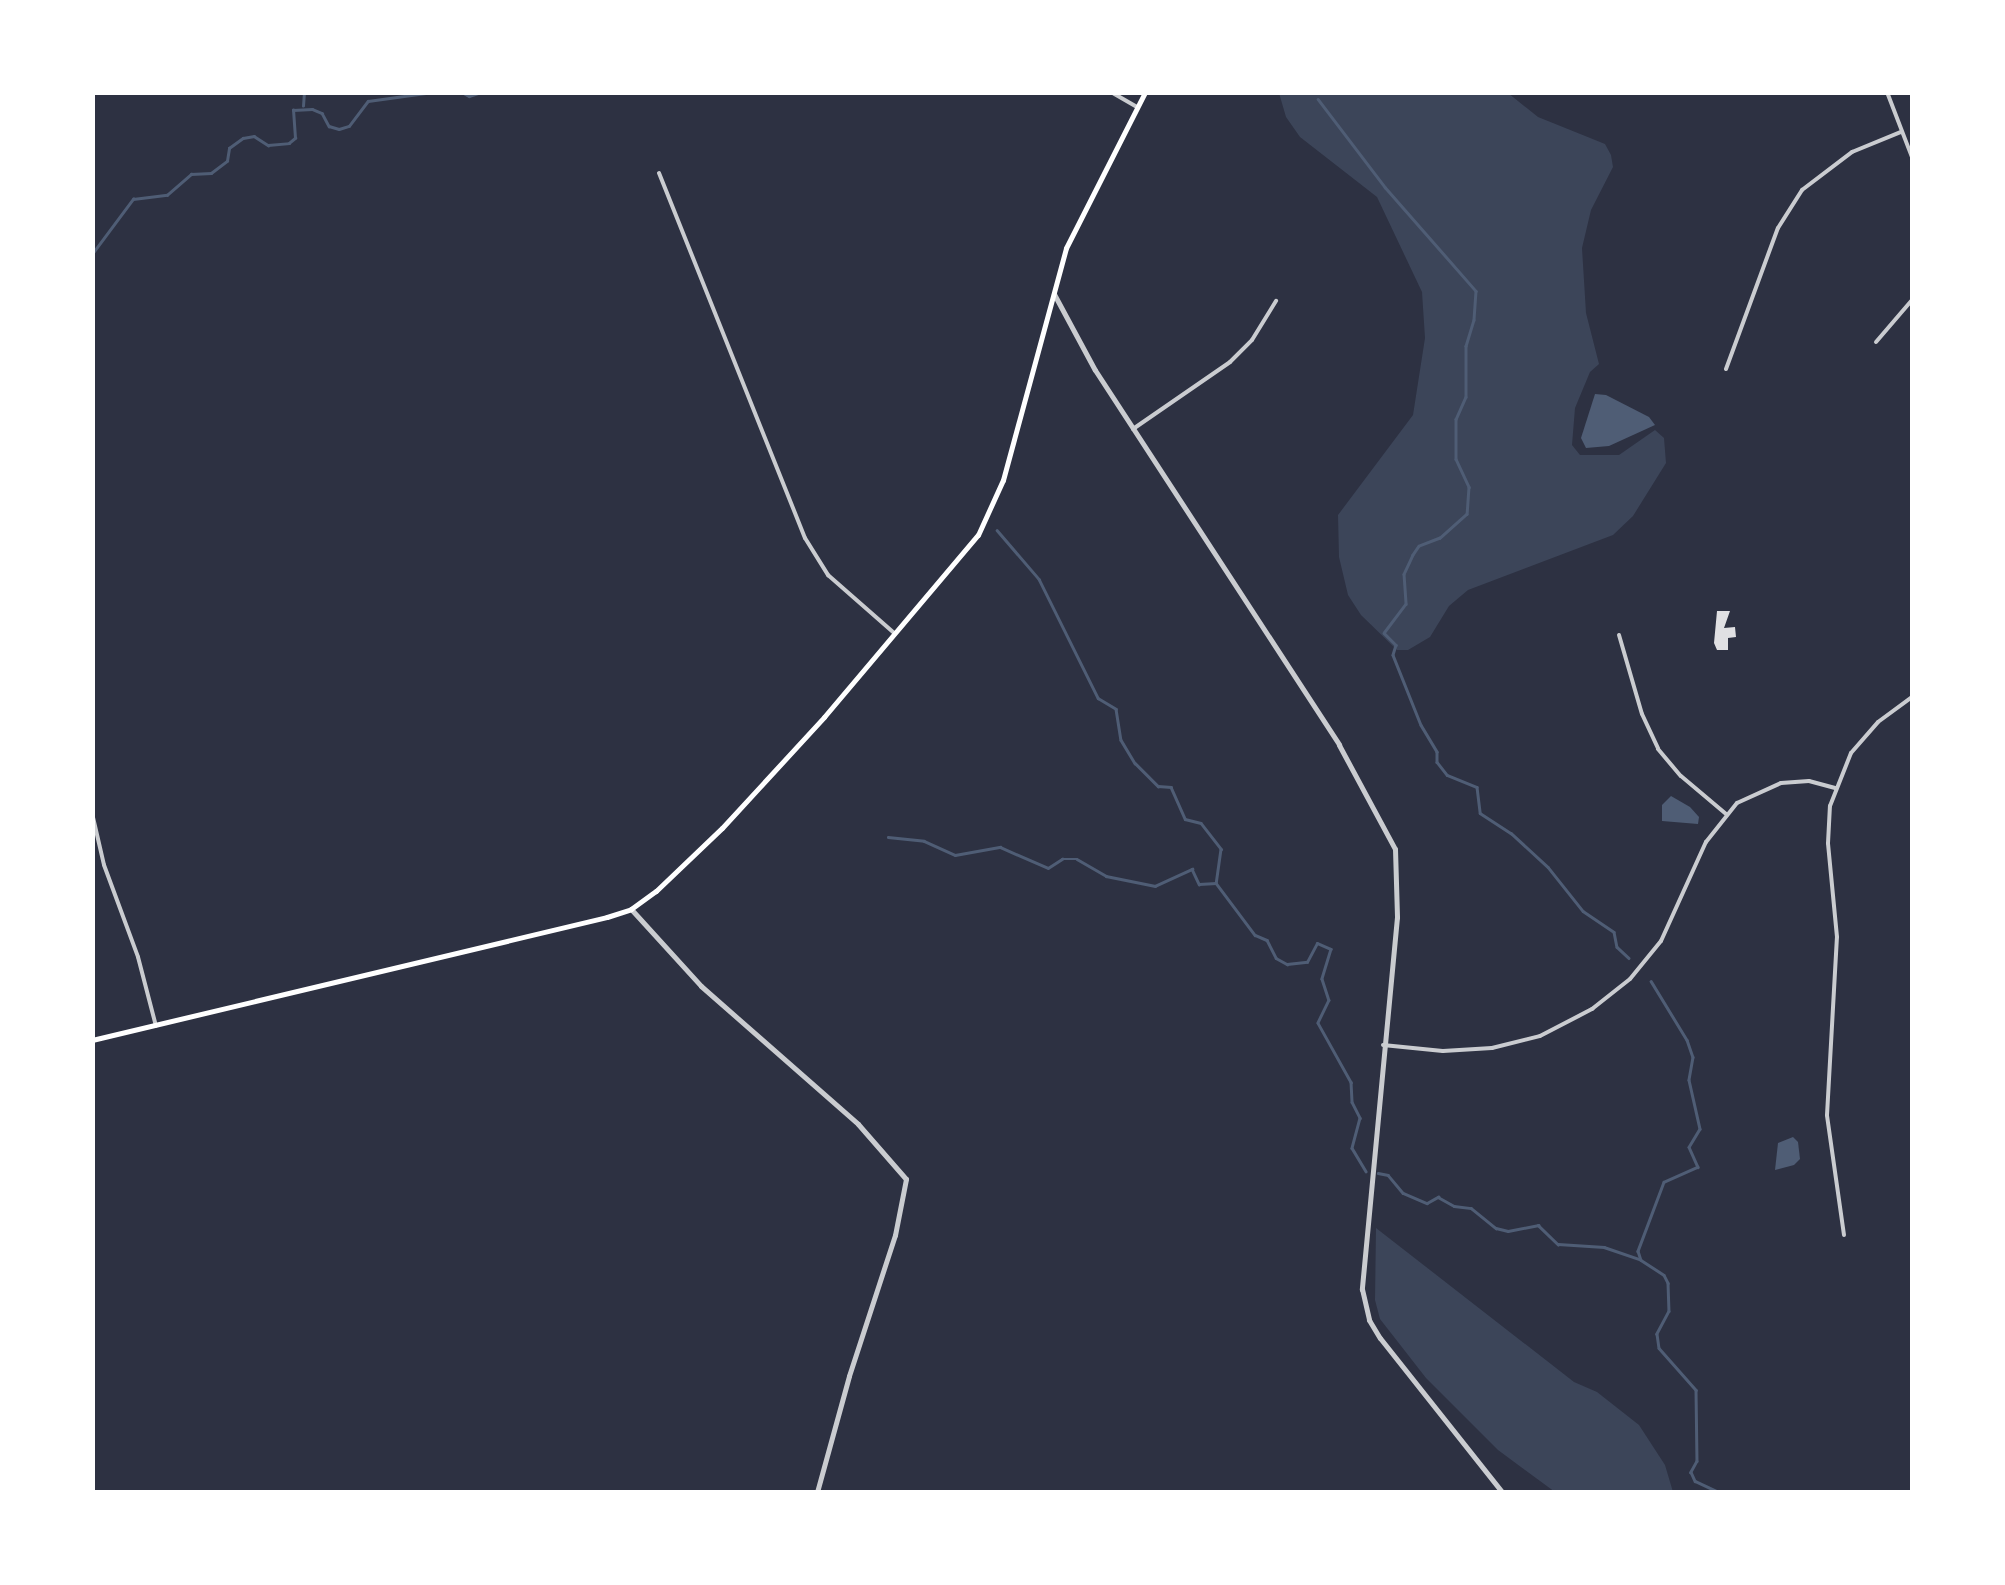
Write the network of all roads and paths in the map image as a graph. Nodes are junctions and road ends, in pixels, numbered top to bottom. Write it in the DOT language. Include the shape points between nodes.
graph roads {
  1 [pos="1111,92"];
  2 [pos="1145,92"];
  3 [pos="1886,92"];
  4 [pos="1138,107"];
  5 [pos="1902,132"];
  6 [pos="1912,157"];
  7 [pos="659,173"];
  8 [pos="1054,294"];
  9 [pos="1912,300"];
  10 [pos="1276,301"];
  11 [pos="1876,342"];
  12 [pos="1726,368"];
  13 [pos="1134,429"];
  14 [pos="894,634"];
  15 [pos="1619,635"];
  16 [pos="1912,697"];
  17 [pos="1834,788"];
  18 [pos="92,812"];
  19 [pos="1726,814"];
  20 [pos="632,909"];
  21 [pos="156,1026"];
  22 [pos="92,1040"];
  23 [pos="1383,1045"];
  24 [pos="1844,1236"];
  25 [pos="817,1492"];
  26 [pos="1502,1492"];
  1 -- 4 [label="street"];
  2 -- 4 [label="main road"];
  3 -- 5 [label="street"];
  4 -- 8 [label="main road" via="1066,248"];
  5 -- 6 [label="street"];
  5 -- 12 [label="street" via="1852,152 1802,190 1778,228"];
  7 -- 14 [label="street" via="804,538 828,576"];
  8 -- 13 [label="street"];
  8 -- 14 [label="main road" via="989,515 966,552"];
  9 -- 11 [label="street"];
  10 -- 13 [label="street" via="1230,362"];
  13 -- 23 [label="street" via="1388,831 1399,888"];
  14 -- 20 [label="main road" via="730,819"];
  15 -- 19 [label="street" via="1658,748"];
  16 -- 17 [label="street" via="1863,737"];
  17 -- 19 [label="street" via="1781,783 1750,794"];
  17 -- 24 [label="street" via="1828,824 1837,937 1827,1115"];
  18 -- 21 [label="street"];
  19 -- 23 [label="street" via="1706,842 1661,941 1592,1010 1540,1036 1498,1047"];
  20 -- 21 [label="main road"];
  20 -- 25 [label="street" via="701,986 856,1122 906,1180 905,1202"];
  21 -- 22 [label="main road"];
  23 -- 26 [label="street" via="1361,1268 1364,1304 1395,1358"];
}
